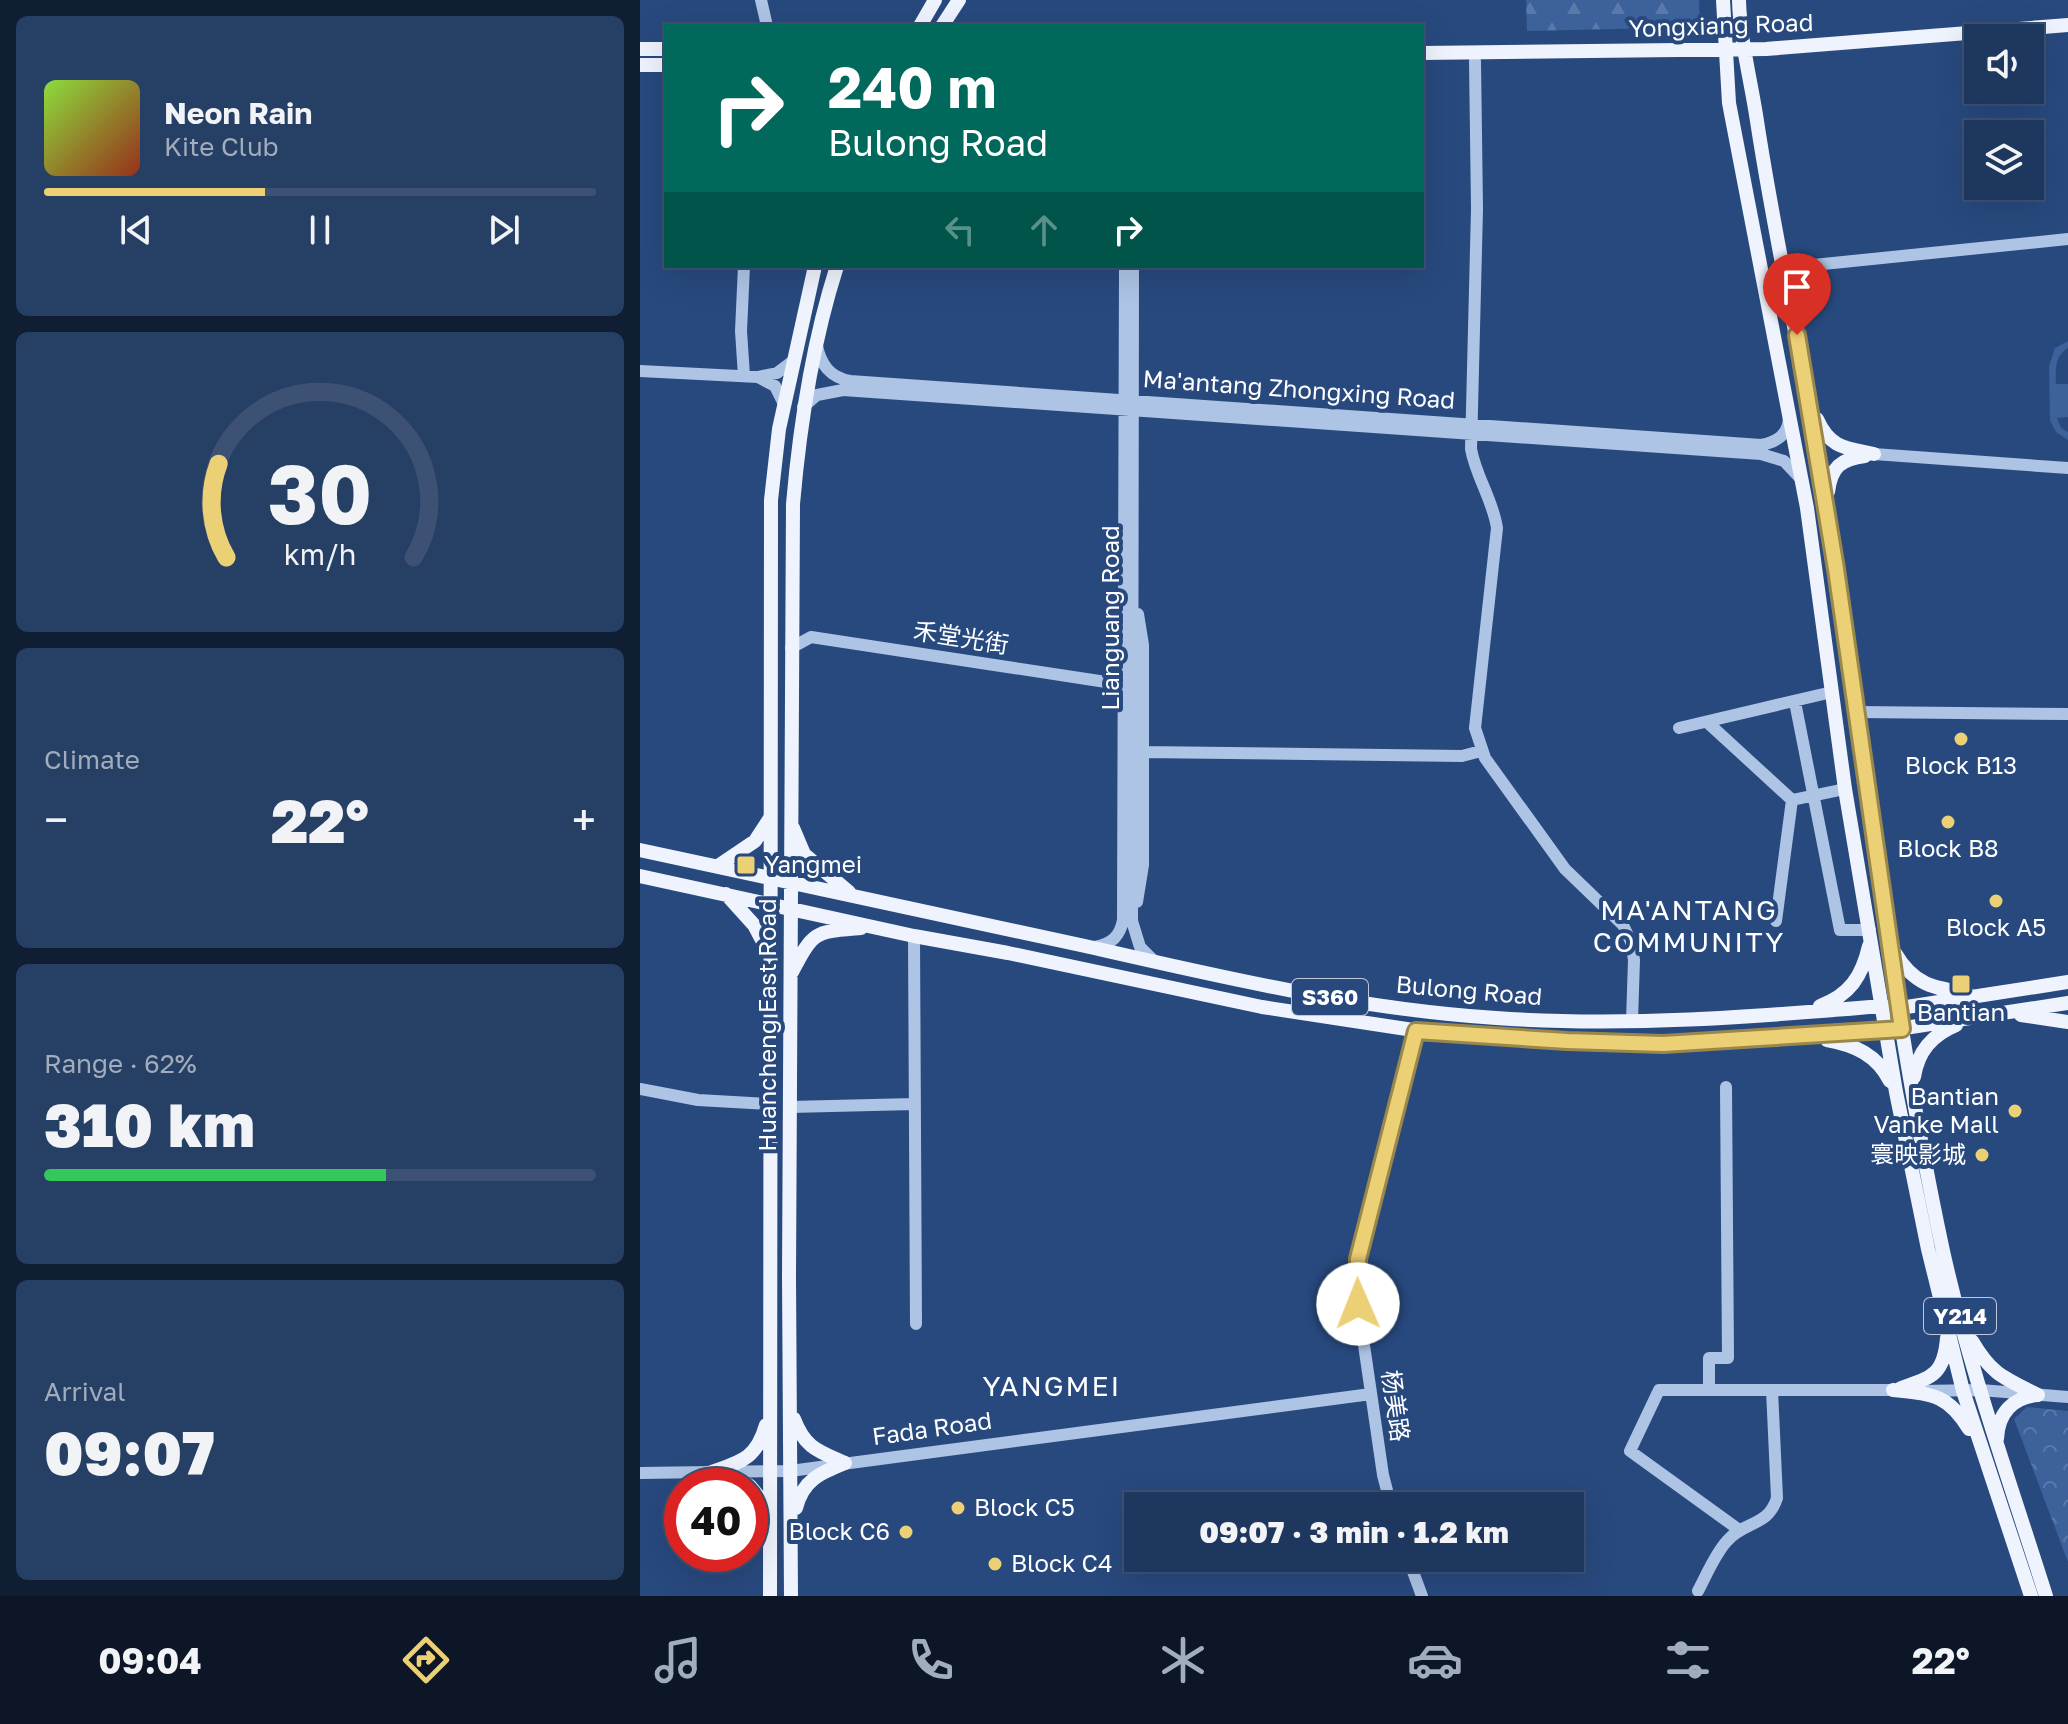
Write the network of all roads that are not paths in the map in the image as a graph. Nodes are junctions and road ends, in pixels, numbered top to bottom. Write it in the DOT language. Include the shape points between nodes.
graph roads {
  1 [pos="761,0"];
  2 [pos="935,0"];
  3 [pos="1723,0"];
  4 [pos="1739,0"];
  5 [pos="956,4"];
  6 [pos="767,24"];
  7 [pos="921,24"];
  8 [pos="943,24"];
  9 [pos="951,24"];
  10 [pos="2068,25"];
  11 [pos="2068,34"];
  12 [pos="2044,36"];
  13 [pos="1964,42"];
  14 [pos="640,49"];
  15 [pos="664,49"];
  16 [pos="1424,53"];
  17 [pos="1726,54"];
  18 [pos="1747,54"];
  19 [pos="1424,61"];
  20 [pos="1475,61"];
  21 [pos="640,65"];
  22 [pos="664,65"];
  23 [pos="2068,239"];
  24 [pos="744,268"];
  25 [pos="815,268"];
  26 [pos="836,268"];
  27 [pos="1125,268"];
  28 [pos="1133,268"];
  29 [pos="1784,268"];
  30 [pos="817,335"];
  31 [pos="793,361"];
  32 [pos="640,371"];
  33 [pos="744,376"];
  34 [pos="758,377"];
  35 [pos="1809,400"];
  36 [pos="784,404"];
  37 [pos="1129,405"];
  38 [pos="803,407"];
  39 [pos="1790,415"];
  40 [pos="1472,428"];
  41 [pos="1874,454"];
  42 [pos="2068,468"];
  43 [pos="1802,480"];
  44 [pos="1826,505"];
  45 [pos="1133,592"];
  46 [pos="791,622"];
  47 [pos="791,648"];
  48 [pos="1123,670"];
  49 [pos="1832,692"];
  50 [pos="1123,693"];
  51 [pos="1795,702"];
  52 [pos="1857,712"];
  53 [pos="2068,714"];
  54 [pos="1707,722"];
  55 [pos="1679,728"];
  56 [pos="1481,751"];
  57 [pos="1143,752"];
  58 [pos="1845,789"];
  59 [pos="1813,796"];
  60 [pos="1792,800"];
  61 [pos="771,814"];
  62 [pos="790,821"];
  63 [pos="640,850"];
  64 [pos="718,866"];
  65 [pos="640,876"];
  66 [pos="771,877"];
  67 [pos="790,881"];
  68 [pos="726,894"];
  69 [pos="853,895"];
  70 [pos="771,904"];
  71 [pos="790,908"];
  72 [pos="1132,921"];
  73 [pos="1776,921"];
  74 [pos="876,927"];
  75 [pos="1871,934"];
  76 [pos="914,936"];
  77 [pos="1889,937"];
  78 [pos="1088,947"];
  79 [pos="770,956"];
  80 [pos="1155,962"];
  81 [pos="790,976"];
  82 [pos="2068,982"];
  83 [pos="1983,995"];
  84 [pos="2068,1003"];
  85 [pos="1882,1006"];
  86 [pos="1900,1008"];
  87 [pos="1797,1013"];
  88 [pos="2004,1013"];
  89 [pos="1971,1018"];
  90 [pos="1632,1021"];
  91 [pos="2068,1022"];
  92 [pos="1902,1029"];
  93 [pos="1416,1031"];
  94 [pos="1885,1031"];
  95 [pos="1802,1036"];
  96 [pos="1726,1087"];
  97 [pos="640,1089"];
  98 [pos="1896,1092"];
  99 [pos="770,1104"];
  100 [pos="914,1104"];
  101 [pos="1915,1106"];
  102 [pos="790,1107"];
  103 [pos="916,1324"];
  104 [pos="1955,1325"];
  105 [pos="1709,1390"];
  106 [pos="1772,1390"];
  107 [pos="1893,1390"];
  108 [pos="1980,1390"];
  109 [pos="1963,1391"];
  110 [pos="1371,1394"];
  111 [pos="2038,1395"];
  112 [pos="2068,1397"];
  113 [pos="790,1407"];
  114 [pos="771,1410"];
  115 [pos="1999,1448"];
  116 [pos="1982,1451"];
  117 [pos="845,1463"];
  118 [pos="723,1468"];
  119 [pos="790,1471"];
  120 [pos="768,1472"];
  121 [pos="771,1472"];
  122 [pos="640,1473"];
  123 [pos="664,1473"];
  124 [pos="1387,1492"];
  125 [pos="768,1524"];
  126 [pos="791,1528"];
  127 [pos="1738,1529"];
  128 [pos="770,1530"];
  129 [pos="1413,1572"];
  130 [pos="1698,1591"];
  131 [pos="770,1596"];
  132 [pos="791,1596"];
  133 [pos="1422,1596"];
  134 [pos="2031,1596"];
  135 [pos="2046,1596"];
  1 -- 6 [label="street"];
  2 -- 7 [label="main road"];
  3 -- 17 [label="main road, Y214"];
  4 -- 18 [label="main road, Y214"];
  5 -- 8 [label="main road"];
  5 -- 9 [label="main road"];
  10 -- 18 [label="main road, Yongxiang Road"];
  11 -- 12 [label="main road"];
  13 -- 18 [label="main road, Yongxiang Road"];
  14 -- 15 [label="main road"];
  16 -- 17 [label="main road, Yongxiang Road"];
  17 -- 18 [label="main road, Yongxiang Road"];
  17 -- 20 [label="main road, Yongxiang Road"];
  17 -- 39 [label="main road, Y214" via="1729,103"];
  18 -- 29 [label="main road, Y214"];
  19 -- 20 [label="main road, Yongxiang Road"];
  20 -- 40 [label="street"];
  21 -- 22 [label="main road"];
  23 -- 29 [label="street"];
  24 -- 33 [label="street"];
  25 -- 31 [label="main road, Huancheng East Road"];
  26 -- 30 [label="main road, Huancheng East Road"];
  27 -- 37 [label="street, Lianguang Road"];
  28 -- 37 [label="street, Lianguang Road"];
  29 -- 35 [label="main road, Y214"];
  30 -- 37 [label="street, Ma'antang Zhongxing Road" via="822,363 850,381"];
  30 -- 38 [label="main road, Huancheng East Road"];
  31 -- 34 [label="street" via="777,373"];
  31 -- 36 [label="main road, Huancheng East Road"];
  32 -- 33 [label="street"];
  33 -- 34 [label="street"];
  34 -- 36 [label="street" via="775,386"];
  35 -- 41 [label="main road" via="1833,443"];
  35 -- 44 [label="main road, Y214"];
  36 -- 61 [label="main road, Huancheng East Road" via="771,500"];
  37 -- 38 [label="street, Ma'antang Zhongxing Road" via="843,390 817,395"];
  37 -- 40 [label="street, Ma'antang Zhongxing Road"];
  37 -- 45 [label="street, Lianguang Road"];
  37 -- 48 [label="street, Lianguang Road"];
  38 -- 46 [label="main road, Huancheng East Road" via="793,504"];
  39 -- 40 [label="street, Ma'antang Zhongxing Road" via="1785,432 1761,445"];
  39 -- 43 [label="main road, Y214"];
  40 -- 43 [label="street, Ma'antang Zhongxing Road" via="1761,454 1784,461"];
  40 -- 56 [label="street" via="1474,461 1497,528 1474,713"];
  41 -- 42 [label="street"];
  41 -- 44 [label="main road" via="1838,465"];
  43 -- 49 [label="main road, Y214"];
  44 -- 52 [label="main road, Y214"];
  45 -- 57 [label="street" via="1143,645"];
  45 -- 72 [label="street, Lianguang Road"];
  46 -- 47 [label="main road, Huancheng East Road"];
  46 -- 48 [label="street" via="810,632 1105,678"];
  47 -- 50 [label="street, 禾堂光街" via="811,637 1106,682"];
  47 -- 62 [label="main road, Huancheng East Road"];
  48 -- 50 [label="street, Lianguang Road"];
  49 -- 51 [label="street"];
  49 -- 58 [label="main road, Y214"];
  50 -- 78 [label="street, Lianguang Road" via="1123,920 1113,941"];
  51 -- 54 [label="street"];
  51 -- 59 [label="street"];
  52 -- 53 [label="street"];
  52 -- 77 [label="main road, Y214"];
  54 -- 55 [label="street"];
  54 -- 60 [label="street"];
  56 -- 57 [label="street" via="1462,756"];
  56 -- 90 [label="street" via="1565,869 1623,925 1634,960"];
  57 -- 72 [label="street" via="1143,865"];
  58 -- 59 [label="street"];
  58 -- 75 [label="main road, Y214"];
  59 -- 60 [label="street"];
  59 -- 75 [label="street" via="1840,930"];
  60 -- 73 [label="street"];
  61 -- 64 [label="main road" via="755,841"];
  61 -- 66 [label="main road, Huancheng East Road"];
  62 -- 67 [label="main road, Huancheng East Road"];
  62 -- 69 [label="main road" via="804,854"];
  63 -- 64 [label="main road, Bulong Road / S360"];
  64 -- 66 [label="main road, Bulong Road / S360"];
  65 -- 68 [label="main road, Bulong Road / S360"];
  66 -- 67 [label="main road, Bulong Road / S360"];
  66 -- 70 [label="main road, Huancheng East Road"];
  67 -- 69 [label="main road, Bulong Road / S360"];
  67 -- 71 [label="main road, Huancheng East Road"];
  68 -- 70 [label="main road, Bulong Road / S360"];
  68 -- 79 [label="main road" via="754,925"];
  69 -- 78 [label="main road, Bulong Road / S360"];
  70 -- 71 [label="main road, Bulong Road / S360"];
  70 -- 79 [label="main road, Huancheng East Road"];
  71 -- 74 [label="main road, Bulong Road / S360"];
  71 -- 81 [label="main road, Huancheng East Road"];
  72 -- 80 [label="street, Lianguang Road" via="1140,947"];
  74 -- 76 [label="main road, Bulong Road / S360"];
  74 -- 81 [label="main road" via="823,932 808,940"];
  75 -- 85 [label="main road, Y214"];
  75 -- 87 [label="main road" via="1853,987 1824,1005"];
  76 -- 93 [label="main road, Bulong Road / S360" via="1262,1007"];
  76 -- 100 [label="street"];
  77 -- 83 [label="main road" via="1916,980"];
  77 -- 86 [label="main road, Y214"];
  78 -- 80 [label="main road, Bulong Road / S360"];
  79 -- 99 [label="main road, Huancheng East Road"];
  80 -- 90 [label="main road, Bulong Road / S360" via="1423,1011"];
  81 -- 102 [label="main road, Huancheng East Road"];
  82 -- 83 [label="main road, Bulong Road / S360"];
  83 -- 86 [label="main road, Bulong Road / S360"];
  84 -- 88 [label="main road, Bulong Road / S360"];
  85 -- 86 [label="main road, Bulong Road / S360"];
  85 -- 87 [label="main road, Bulong Road / S360"];
  85 -- 94 [label="main road, Y214"];
  86 -- 92 [label="main road, Y214"];
  87 -- 90 [label="main road, Bulong Road / S360"];
  88 -- 89 [label="main road, Bulong Road / S360"];
  88 -- 91 [label="main road"];
  89 -- 92 [label="main road, Bulong Road / S360"];
  89 -- 101 [label="main road" via="1944,1030 1922,1051 1914,1076"];
  92 -- 94 [label="main road, Bulong Road / S360"];
  92 -- 101 [label="main road, Y214"];
  93 -- 95 [label="main road, Bulong Road / S360" via="1663,1044"];
  93 -- 110 [label="street, 杨美路" via="1358,1259 1358,1304"];
  94 -- 95 [label="main road, Bulong Road / S360"];
  94 -- 98 [label="main road, Y214"];
  95 -- 98 [label="main road" via="1866,1053"];
  96 -- 105 [label="street" via="1728,1358 1709,1358"];
  97 -- 99 [label="street" via="698,1100"];
  98 -- 104 [label="main road, Y214" via="1928,1249"];
  99 -- 114 [label="main road, Huancheng East Road"];
  100 -- 102 [label="street"];
  100 -- 103 [label="street"];
  101 -- 104 [label="main road, Y214"];
  102 -- 113 [label="main road, Huancheng East Road"];
  104 -- 107 [label="main road" via="1940,1368"];
  104 -- 108 [label="main road, Y214"];
  104 -- 109 [label="main road, Y214"];
  104 -- 111 [label="main road" via="1990,1368"];
  105 -- 106 [label="street"];
  105 -- 127 [label="street" via="1659,1390 1630,1451"];
  106 -- 107 [label="street"];
  106 -- 127 [label="street" via="1777,1498 1762,1521"];
  107 -- 109 [label="street"];
  107 -- 116 [label="main road" via="1926,1393 1948,1402"];
  108 -- 109 [label="street"];
  108 -- 111 [label="street"];
  108 -- 115 [label="main road, Y214"];
  109 -- 116 [label="main road, Y214"];
  110 -- 117 [label="street, Fada Road"];
  110 -- 124 [label="street, 杨美路"];
  111 -- 112 [label="street"];
  111 -- 115 [label="main road" via="2019,1399 2005,1411 1997,1429"];
  113 -- 117 [label="main road" via="807,1443"];
  113 -- 119 [label="main road, Huancheng East Road"];
  114 -- 118 [label="main road" via="752,1454"];
  114 -- 121 [label="main road, Huancheng East Road"];
  115 -- 135 [label="main road, Y214"];
  116 -- 134 [label="main road, Y214"];
  117 -- 119 [label="street, Fada Road"];
  117 -- 126 [label="main road" via="808,1482 798,1497"];
  119 -- 121 [label="street, Fada Road"];
  119 -- 126 [label="main road, Huancheng East Road"];
  120 -- 121 [label="street, Fada Road"];
  121 -- 128 [label="main road, Huancheng East Road"];
  122 -- 123 [label="street, Fada Road"];
  125 -- 128 [label="main road"];
  126 -- 132 [label="main road, Huancheng East Road"];
  127 -- 130 [label="street"];
  128 -- 131 [label="main road, Huancheng East Road"];
  129 -- 133 [label="street"];
}
